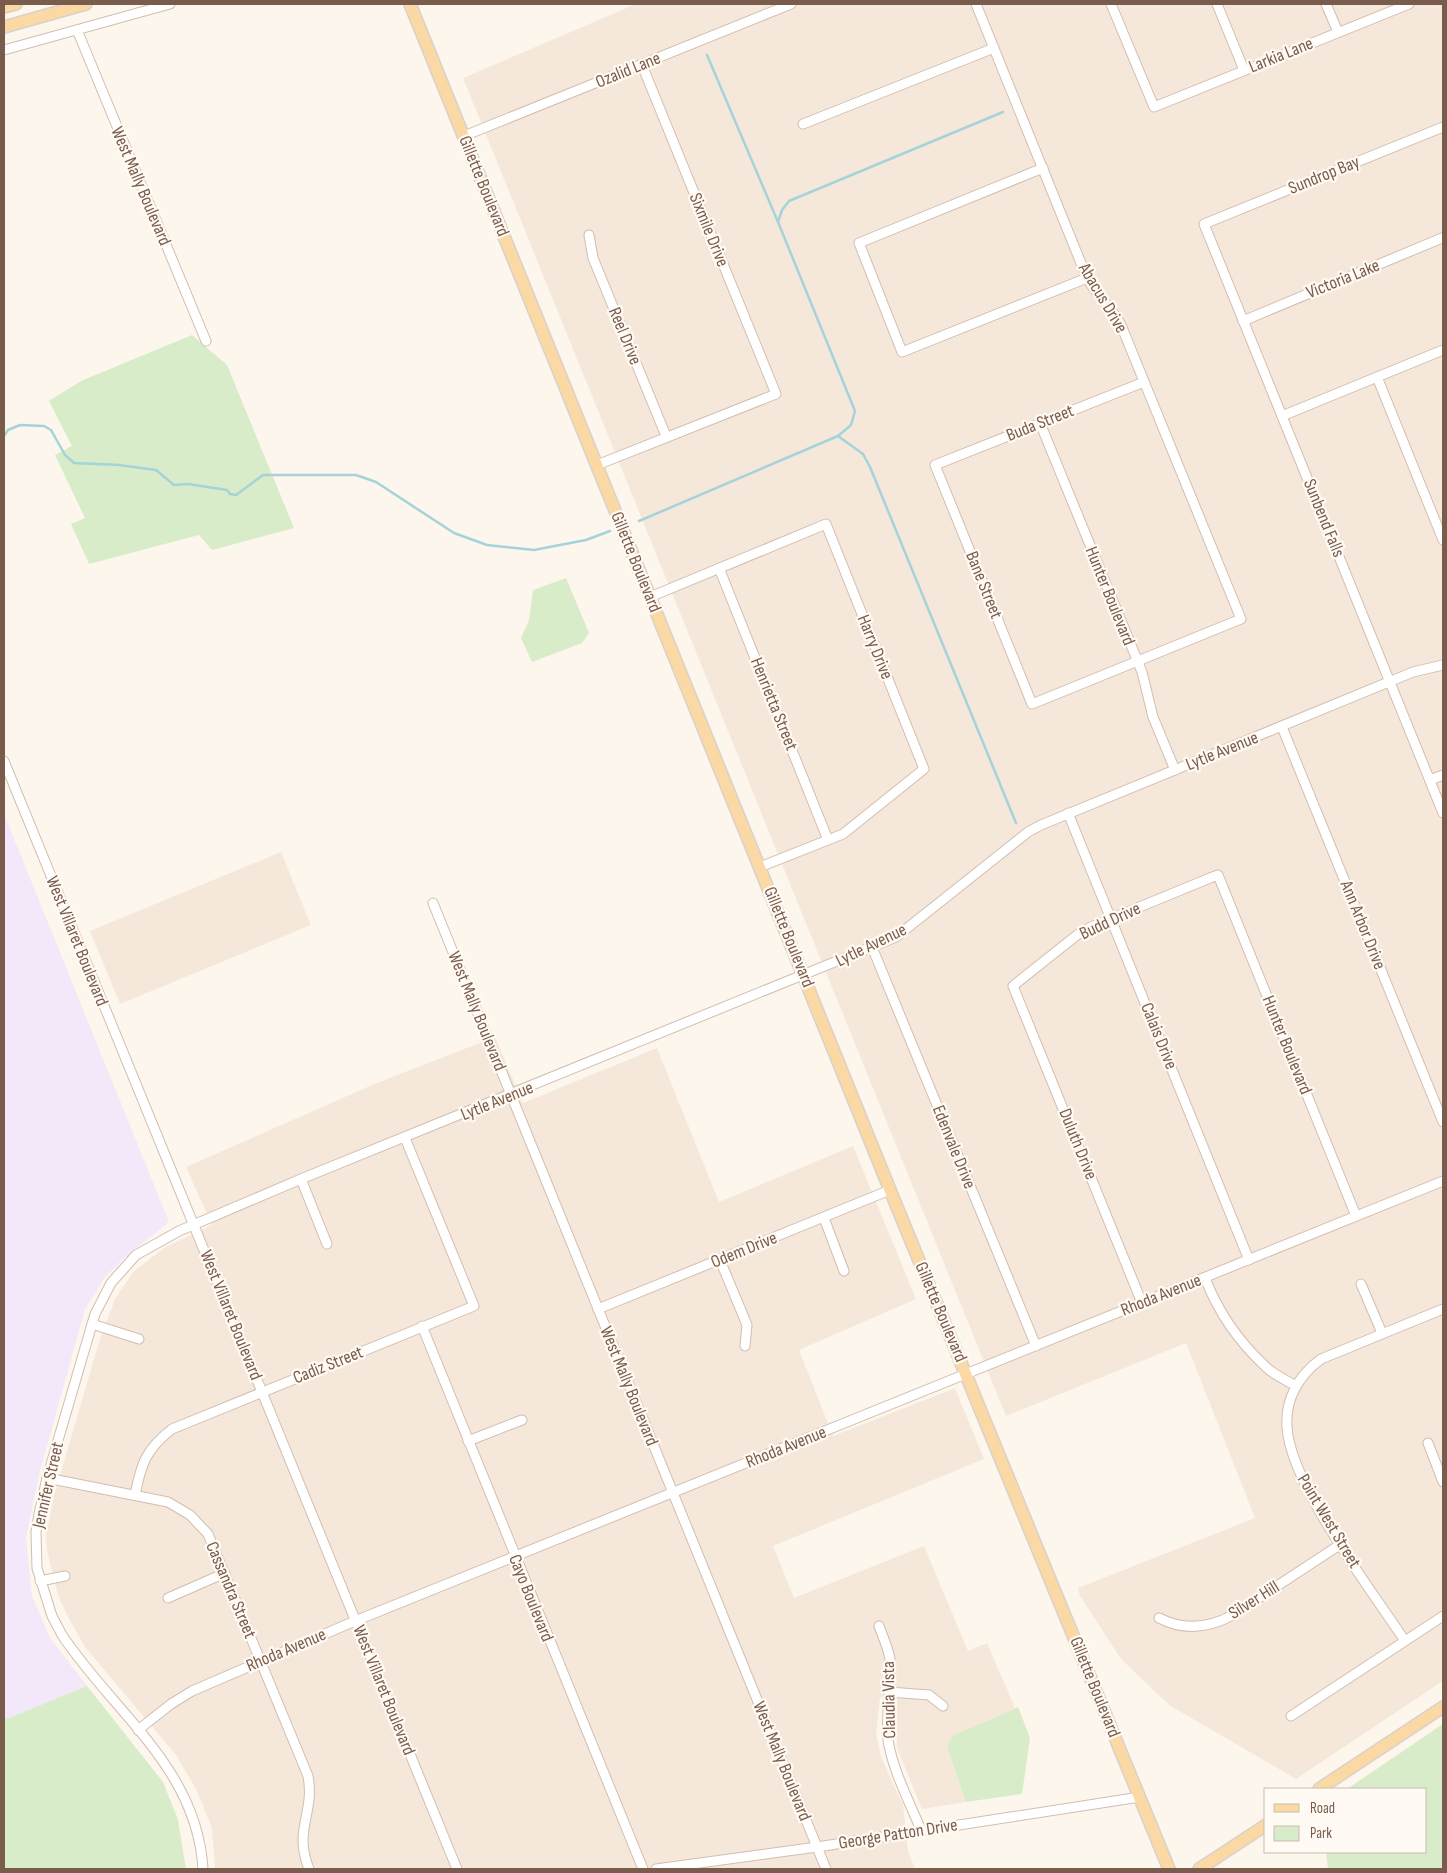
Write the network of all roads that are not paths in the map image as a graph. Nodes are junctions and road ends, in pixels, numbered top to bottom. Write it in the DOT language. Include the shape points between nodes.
graph roads {
  1 [pos="16,4"];
  2 [pos="86,4"];
  3 [pos="170,4"];
  4 [pos="410,4"];
  5 [pos="791,4"];
  6 [pos="976,4"];
  7 [pos="1111,4"];
  8 [pos="1217,4"];
  9 [pos="1326,4"];
  10 [pos="1408,4"];
  11 [pos="4,6"];
  12 [pos="4,27"];
  13 [pos="77,30"];
  14 [pos="1338,32"];
  15 [pos="994,48"];
  16 [pos="4,50"];
  17 [pos="642,65"];
  18 [pos="1244,70"];
  19 [pos="803,124"];
  20 [pos="1443,127"];
  21 [pos="464,136"];
  22 [pos="1043,168"];
  23 [pos="1204,224"];
  24 [pos="589,235"];
  25 [pos="1442,238"];
  26 [pos="1087,278"];
  27 [pos="1243,320"];
  28 [pos="206,341"];
  29 [pos="1443,350"];
  30 [pos="1377,377"];
  31 [pos="1144,382"];
  32 [pos="1282,416"];
  33 [pos="1040,423"];
  34 [pos="666,436"];
  35 [pos="597,465"];
  36 [pos="936,465"];
  37 [pos="1443,540"];
  38 [pos="719,568"];
  39 [pos="650,597"];
  40 [pos="1137,661"];
  41 [pos="1443,665"];
  42 [pos="1390,682"];
  43 [pos="1282,727"];
  44 [pos="4,761"];
  45 [pos="1175,770"];
  46 [pos="1443,774"];
  47 [pos="1430,780"];
  48 [pos="1068,813"];
  49 [pos="1443,813"];
  50 [pos="828,840"];
  51 [pos="760,867"];
  52 [pos="1218,875"];
  53 [pos="433,903"];
  54 [pos="1111,918"];
  55 [pos="872,947"];
  56 [pos="805,976"];
  57 [pos="1013,986"];
  58 [pos="511,1095"];
  59 [pos="1443,1122"];
  60 [pos="405,1138"];
  61 [pos="301,1179"];
  62 [pos="1443,1181"];
  63 [pos="890,1190"];
  64 [pos="1356,1216"];
  65 [pos="824,1218"];
  66 [pos="194,1225"];
  67 [pos="327,1244"];
  68 [pos="720,1260"];
  69 [pos="1249,1260"];
  70 [pos="844,1271"];
  71 [pos="1205,1278"];
  72 [pos="1361,1284"];
  73 [pos="1142,1303"];
  74 [pos="598,1309"];
  75 [pos="1443,1309"];
  76 [pos="92,1324"];
  77 [pos="422,1326"];
  78 [pos="1382,1334"];
  79 [pos="140,1339"];
  80 [pos="745,1346"];
  81 [pos="1036,1346"];
  82 [pos="966,1374"];
  83 [pos="1296,1386"];
  84 [pos="262,1392"];
  85 [pos="522,1420"];
  86 [pos="468,1441"];
  87 [pos="1428,1443"];
  88 [pos="46,1478"];
  89 [pos="1443,1482"];
  90 [pos="672,1493"];
  91 [pos="135,1495"];
  92 [pos="1341,1544"];
  93 [pos="514,1557"];
  94 [pos="225,1573"];
  95 [pos="65,1576"];
  96 [pos="40,1581"];
  97 [pos="168,1598"];
  98 [pos="1443,1616"];
  99 [pos="1159,1618"];
  100 [pos="355,1621"];
  101 [pos="879,1626"];
  102 [pos="1405,1641"];
  103 [pos="261,1661"];
  104 [pos="889,1692"];
  105 [pos="943,1706"];
  106 [pos="1443,1706"];
  107 [pos="1291,1716"];
  108 [pos="138,1730"];
  109 [pos="1320,1788"];
  110 [pos="1140,1797"];
  111 [pos="1264,1826"];
  112 [pos="921,1830"];
  113 [pos="817,1847"];
  114 [pos="202,1869"];
  115 [pos="309,1869"];
  116 [pos="457,1869"];
  117 [pos="643,1869"];
  118 [pos="656,1869"];
  119 [pos="826,1869"];
  120 [pos="1169,1869"];
  121 [pos="1199,1869"];
  1 -- 11 [label="main road"];
  2 -- 12 [label="main road"];
  3 -- 13 [label="street"];
  4 -- 21 [label="main road, Gillette Boulevard"];
  5 -- 17 [label="street, Ozalid Lane"];
  6 -- 15 [label="street, Abacus Drive"];
  7 -- 18 [label="street, Larkia Lane" via="1154,107"];
  8 -- 18 [label="street"];
  9 -- 14 [label="street"];
  10 -- 14 [label="street, Larkia Lane"];
  13 -- 16 [label="street"];
  13 -- 28 [label="street, West Mally Boulevard"];
  14 -- 18 [label="street, Larkia Lane"];
  15 -- 19 [label="street"];
  15 -- 22 [label="street, Abacus Drive"];
  17 -- 21 [label="street, Ozalid Lane"];
  17 -- 34 [label="street, Sixmile Drive" via="776,394"];
  20 -- 23 [label="street, Sundrop Bay"];
  21 -- 35 [label="main road, Gillette Boulevard"];
  22 -- 26 [label="street, Abacus Drive"];
  22 -- 26 [label="street" via="859,243 902,352"];
  23 -- 27 [label="street, Sunbend Falls"];
  24 -- 34 [label="street, Reel Drive" via="593,258"];
  25 -- 27 [label="street, Victoria Lake"];
  26 -- 31 [label="street, Abacus Drive" via="1115,314"];
  27 -- 32 [label="street, Sunbend Falls"];
  29 -- 30 [label="street"];
  30 -- 32 [label="street"];
  30 -- 37 [label="street"];
  31 -- 33 [label="street, Buda Street"];
  31 -- 40 [label="street, Abacus Drive" via="1240,619"];
  32 -- 42 [label="street, Sunbend Falls"];
  33 -- 36 [label="street, Buda Street"];
  33 -- 40 [label="street, Hunter Boulevard"];
  34 -- 35 [label="street"];
  35 -- 39 [label="main road, Gillette Boulevard"];
  36 -- 40 [label="street, Bane Street" via="1032,704"];
  38 -- 39 [label="street"];
  38 -- 50 [label="street, Henrietta Street"];
  38 -- 50 [label="street, Harry Drive" via="826,524 924,769 854,826"];
  39 -- 51 [label="main road, Gillette Boulevard"];
  40 -- 45 [label="street, Hunter Boulevard" via="1153,717"];
  41 -- 42 [label="street, Lytle Avenue" via="1412,672"];
  42 -- 43 [label="street, Lytle Avenue"];
  42 -- 47 [label="street, Sunbend Falls"];
  43 -- 45 [label="street, Lytle Avenue"];
  43 -- 59 [label="street, Ann Arbor Drive"];
  44 -- 66 [label="street, West Villaret Boulevard"];
  45 -- 48 [label="street, Lytle Avenue"];
  46 -- 47 [label="street"];
  47 -- 49 [label="street, Sunbend Falls"];
  48 -- 54 [label="street, Calais Drive"];
  48 -- 55 [label="street, Lytle Avenue" via="1028,832 911,927"];
  50 -- 51 [label="street"];
  51 -- 56 [label="main road, Gillette Boulevard"];
  52 -- 54 [label="street, Budd Drive"];
  52 -- 64 [label="street, Hunter Boulevard"];
  53 -- 58 [label="street, West Mally Boulevard"];
  54 -- 57 [label="street, Budd Drive" via="1076,935"];
  54 -- 69 [label="street, Calais Drive"];
  55 -- 56 [label="street, Lytle Avenue"];
  55 -- 81 [label="street, Edenvale Drive"];
  56 -- 58 [label="street, Lytle Avenue"];
  56 -- 63 [label="main road, Gillette Boulevard"];
  57 -- 73 [label="street, Duluth Drive"];
  58 -- 60 [label="street, Lytle Avenue"];
  58 -- 74 [label="street, West Mally Boulevard"];
  60 -- 61 [label="street, Lytle Avenue"];
  60 -- 77 [label="street, Cadiz Street" via="474,1306"];
  61 -- 66 [label="street, Lytle Avenue"];
  61 -- 67 [label="street"];
  62 -- 64 [label="street, Rhoda Avenue"];
  63 -- 65 [label="street, Odem Drive"];
  63 -- 82 [label="main road, Gillette Boulevard"];
  64 -- 69 [label="street, Rhoda Avenue"];
  65 -- 68 [label="street, Odem Drive"];
  65 -- 70 [label="street"];
  66 -- 76 [label="street, Jennifer Street" via="159,1240 133,1259 111,1284"];
  66 -- 84 [label="street, West Villaret Boulevard"];
  68 -- 74 [label="street, Odem Drive"];
  68 -- 80 [label="street" via="747,1325"];
  69 -- 71 [label="street, Rhoda Avenue"];
  71 -- 73 [label="street, Rhoda Avenue"];
  71 -- 83 [label="street" via="1215,1305 1225,1320 1267,1368"];
  72 -- 78 [label="street"];
  73 -- 81 [label="street, Rhoda Avenue"];
  74 -- 90 [label="street, West Mally Boulevard"];
  75 -- 78 [label="street"];
  76 -- 79 [label="street"];
  76 -- 88 [label="street, Jennifer Street"];
  77 -- 84 [label="street, Cadiz Street"];
  77 -- 86 [label="street, Cayo Boulevard"];
  78 -- 83 [label="street" via="1322,1359"];
  81 -- 82 [label="street, Rhoda Avenue"];
  82 -- 90 [label="street, Rhoda Avenue"];
  82 -- 110 [label="main road, Gillette Boulevard"];
  83 -- 92 [label="street, Point West Street" via="1288,1411 1289,1443 1308,1491"];
  84 -- 91 [label="street, Cadiz Street" via="187,1422 157,1440 143,1462"];
  84 -- 100 [label="street, West Villaret Boulevard"];
  85 -- 86 [label="street"];
  86 -- 93 [label="street, Cayo Boulevard"];
  87 -- 89 [label="street"];
  88 -- 91 [label="street, Cassandra Street"];
  88 -- 96 [label="street, Jennifer Street" via="36,1532"];
  90 -- 93 [label="street, Rhoda Avenue"];
  90 -- 113 [label="street, West Mally Boulevard"];
  91 -- 94 [label="street, Cassandra Street" via="168,1502 190,1515 208,1534"];
  92 -- 99 [label="street, Silver Hill" via="1219,1622 1186,1627"];
  92 -- 102 [label="street, Point West Street"];
  93 -- 100 [label="street, Rhoda Avenue"];
  93 -- 117 [label="street, Cayo Boulevard"];
  94 -- 97 [label="street"];
  94 -- 103 [label="street, Cassandra Street"];
  95 -- 96 [label="street"];
  96 -- 108 [label="street, Jennifer Street" via="62,1636"];
  98 -- 102 [label="street"];
  100 -- 103 [label="street, Rhoda Avenue"];
  100 -- 116 [label="street, West Villaret Boulevard"];
  101 -- 104 [label="street, Claudia Vista" via="890,1657"];
  102 -- 107 [label="street"];
  103 -- 108 [label="street, Rhoda Avenue" via="192,1691"];
  103 -- 115 [label="street, Cassandra Street" via="308,1776 310,1801 301,1835 303,1855"];
  104 -- 105 [label="street" via="929,1695"];
  104 -- 112 [label="street, Claudia Vista" via="887,1725 892,1759"];
  106 -- 109 [label="main road"];
  108 -- 114 [label="street, Jennifer Street" via="180,1786 195,1825"];
  110 -- 112 [label="street, George Patton Drive"];
  110 -- 120 [label="main road, Gillette Boulevard"];
  111 -- 121 [label="main road"];
  112 -- 113 [label="street, George Patton Drive"];
  113 -- 118 [label="street, George Patton Drive"];
  113 -- 119 [label="street, West Mally Boulevard"];
}
